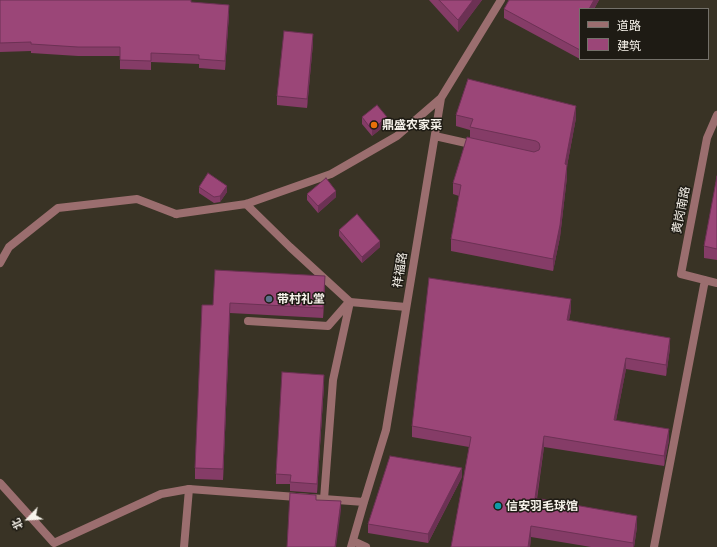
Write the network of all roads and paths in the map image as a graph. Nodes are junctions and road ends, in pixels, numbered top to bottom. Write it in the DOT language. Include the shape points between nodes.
graph roads {
  1 [pos="501,0"];
  2 [pos="441,98"];
  3 [pos="717,115"];
  4 [pos="435,136"];
  5 [pos="481,146"];
  6 [pos="246,204"];
  7 [pos="0,263"];
  8 [pos="705,280"];
  9 [pos="717,283"];
  10 [pos="350,302"];
  11 [pos="406,307"];
  12 [pos="248,321"];
  13 [pos="0,483"];
  14 [pos="189,490"];
  15 [pos="324,499"];
  16 [pos="364,502"];
  17 [pos="352,544"];
  18 [pos="54,545"];
  19 [pos="184,547"];
  20 [pos="366,547"];
  21 [pos="654,547"];
  1 -- 2 [label="street, 祥福路"];
  2 -- 4 [label="street, 祥福路"];
  2 -- 6 [label="street" via="397,136 331,174"];
  3 -- 8 [label="street, 黄岗南路" via="707,138 681,274"];
  4 -- 5 [label="street"];
  4 -- 11 [label="street, 祥福路"];
  6 -- 7 [label="street" via="176,214 137,198 58,208 9,247"];
  6 -- 10 [label="street"];
  8 -- 9 [label="street, 黄岗南路"];
  8 -- 21 [label="street"];
  10 -- 11 [label="street"];
  10 -- 12 [label="street" via="328,326"];
  10 -- 15 [label="street" via="333,380"];
  11 -- 16 [label="street, 祥福路" via="386,430"];
  13 -- 18 [label="street"];
  14 -- 15 [label="street"];
  14 -- 18 [label="street" via="161,494"];
  14 -- 19 [label="street"];
  15 -- 16 [label="street"];
  16 -- 17 [label="street, 祥福路"];
  17 -- 20 [label="street, 祥福路"];
}
